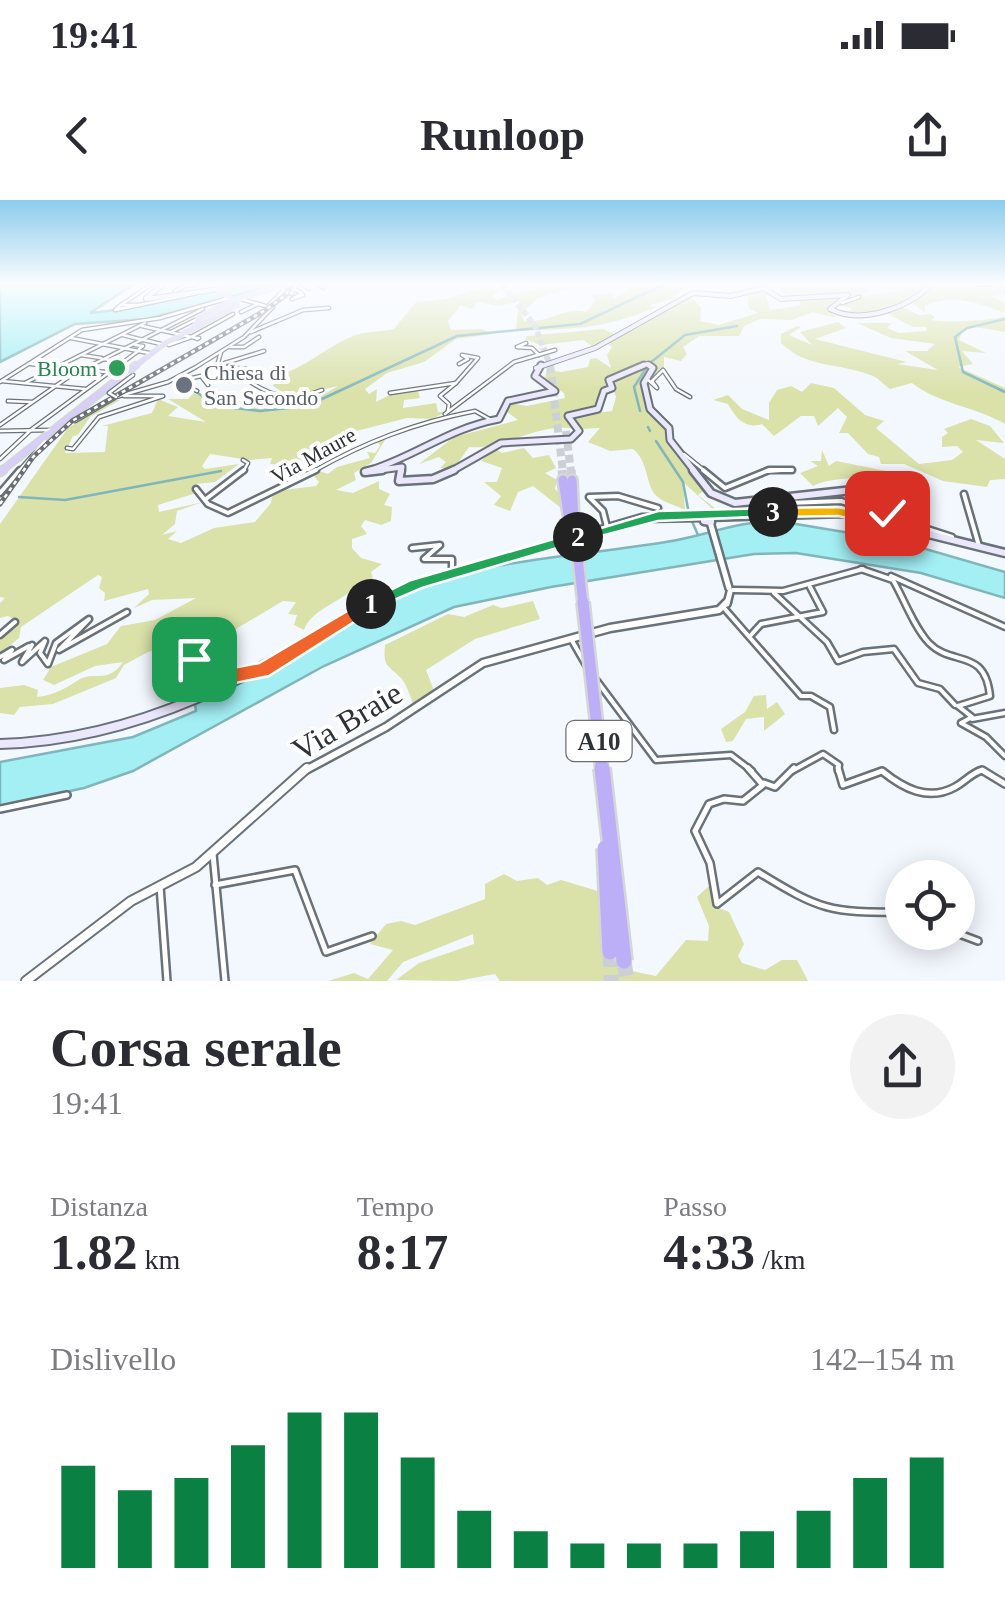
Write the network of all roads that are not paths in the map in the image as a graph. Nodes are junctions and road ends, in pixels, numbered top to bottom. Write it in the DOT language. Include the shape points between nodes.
graph roads {
  1 [pos="150,320"];
  2 [pos="170,320"];
  3 [pos="179,320"];
  4 [pos="194,320"];
  5 [pos="199,320"];
  6 [pos="208,320"];
  7 [pos="257,320"];
  8 [pos="278,320"];
  9 [pos="644,320"];
  10 [pos="176,322"];
  11 [pos="272,323"];
  12 [pos="137,324"];
  13 [pos="186,324"];
  14 [pos="200,328"];
  15 [pos="160,330"];
  16 [pos="170,332"];
  17 [pos="122,335"];
  18 [pos="181,335"];
  19 [pos="246,336"];
  20 [pos="190,337"];
  21 [pos="70,338"];
  22 [pos="196,338"];
  23 [pos="142,340"];
  24 [pos="162,342"];
  25 [pos="252,342"];
  26 [pos="526,343"];
  27 [pos="132,344"];
  28 [pos="101,345"];
  29 [pos="253,348"];
  30 [pos="53,349"];
  31 [pos="120,350"];
  32 [pos="555,350"];
  33 [pos="60,351"];
  34 [pos="138,351"];
  35 [pos="264,351"];
  36 [pos="221,352"];
  37 [pos="151,354"];
  38 [pos="579,354"];
  39 [pos="81,355"];
  40 [pos="540,355"];
  41 [pos="103,359"];
  42 [pos="141,359"];
  43 [pos="127,360"];
  44 [pos="225,363"];
  45 [pos="31,364"];
  46 [pos="459,364"];
  47 [pos="57,366"];
  48 [pos="217,366"];
  49 [pos="118,367"];
  50 [pos="538,367"];
  51 [pos="83,369"];
  52 [pos="110,372"];
  53 [pos="133,372"];
  54 [pos="125,374"];
  55 [pos="646,378"];
  56 [pos="171,381"];
  57 [pos="1,382"];
  58 [pos="181,383"];
  59 [pos="456,383"];
  60 [pos="24,384"];
  61 [pos="208,385"];
  62 [pos="54,386"];
  63 [pos="195,388"];
  64 [pos="85,389"];
  65 [pos="322,390"];
  66 [pos="390,393"];
  67 [pos="118,396"];
  68 [pos="690,397"];
  69 [pos="8,400"];
  70 [pos="32,402"];
  71 [pos="448,411"];
  72 [pos="441,416"];
  73 [pos="75,421"];
  74 [pos="494,421"];
  75 [pos="0,428"];
  76 [pos="30,430"];
  77 [pos="52,430"];
  78 [pos="44,440"];
  79 [pos="36,447"];
  80 [pos="67,448"];
  81 [pos="679,452"];
  82 [pos="0,460"];
  83 [pos="242,460"];
  84 [pos="12,462"];
  85 [pos="792,470"];
  86 [pos="0,473"];
  87 [pos="567,480"];
  88 [pos="196,488"];
  89 [pos="0,493"];
  90 [pos="964,494"];
  91 [pos="206,498"];
  92 [pos="889,503"];
  93 [pos="788,504"];
  94 [pos="658,508"];
  95 [pos="572,520"];
  96 [pos="707,521"];
  97 [pos="894,522"];
  98 [pos="608,528"];
  99 [pos="928,529"];
  100 [pos="955,538"];
  101 [pos="979,545"];
  102 [pos="412,548"];
  103 [pos="1005,553"];
  104 [pos="861,570"];
  105 [pos="452,573"];
  106 [pos="810,587"];
  107 [pos="731,590"];
  108 [pos="774,593"];
  109 [pos="724,608"];
  110 [pos="127,612"];
  111 [pos="794,615"];
  112 [pos="15,622"];
  113 [pos="1005,627"];
  114 [pos="0,635"];
  115 [pos="750,636"];
  116 [pos="572,637"];
  117 [pos="192,654"];
  118 [pos="0,657"];
  119 [pos="262,670"];
  120 [pos="955,705"];
  121 [pos="1005,714"];
  122 [pos="972,719"];
  123 [pos="834,730"];
  124 [pos="0,744"];
  125 [pos="1005,756"];
  126 [pos="763,782"];
  127 [pos="1005,784"];
  128 [pos="67,795"];
  129 [pos="0,809"];
  130 [pos="212,854"];
  131 [pos="216,885"];
  132 [pos="160,886"];
  133 [pos="885,913"];
  134 [pos="372,936"];
  135 [pos="975,941"];
  136 [pos="978,942"];
  137 [pos="610,952"];
  138 [pos="624,961"];
  139 [pos="26,981"];
  140 [pos="167,981"];
  141 [pos="225,981"];
  1 -- 12 [label="street"];
  2 -- 10 [label="street"];
  3 -- 10 [label="street"];
  4 -- 13 [label="street"];
  5 -- 14 [label="main road"];
  6 -- 14 [label="main road"];
  7 -- 19 [label="street"];
  8 -- 11 [label="street"];
  9 -- 50 [label="main road" via="595,348"];
  10 -- 15 [label="street"];
  11 -- 19 [label="street"];
  11 -- 25 [label="street"];
  12 -- 15 [label="street"];
  12 -- 17 [label="street"];
  12 -- 21 [label="street"];
  13 -- 14 [label="street"];
  13 -- 16 [label="street"];
  14 -- 18 [label="main road"];
  14 -- 20 [label="street"];
  15 -- 16 [label="street"];
  15 -- 23 [label="street"];
  16 -- 18 [label="street"];
  17 -- 23 [label="street"];
  17 -- 28 [label="street"];
  18 -- 20 [label="street"];
  18 -- 24 [label="main road"];
  19 -- 36 [label="street"];
  20 -- 22 [label="street"];
  20 -- 24 [label="street" via="176,345"];
  21 -- 28 [label="street"];
  21 -- 30 [label="street"];
  23 -- 24 [label="street"];
  23 -- 27 [label="street"];
  24 -- 37 [label="main road"];
  25 -- 29 [label="street" via="247,348"];
  25 -- 36 [label="street"];
  26 -- 40 [label="street" via="517,348"];
  27 -- 31 [label="street"];
  27 -- 34 [label="street" via="143,346"];
  28 -- 31 [label="street"];
  28 -- 39 [label="street"];
  30 -- 33 [label="street"];
  30 -- 45 [label="street"];
  31 -- 34 [label="street"];
  31 -- 41 [label="street"];
  32 -- 40 [label="street"];
  34 -- 37 [label="street"];
  34 -- 43 [label="street"];
  35 -- 44 [label="street"];
  36 -- 44 [label="street"];
  36 -- 48 [label="street"];
  36 -- 56 [label="street"];
  37 -- 42 [label="main road"];
  38 -- 50 [label="street"];
  39 -- 41 [label="street"];
  39 -- 47 [label="street"];
  40 -- 71 [label="street" via="511,364"];
  41 -- 43 [label="street"];
  41 -- 51 [label="street"];
  42 -- 43 [label="street"];
  42 -- 53 [label="main road"];
  43 -- 49 [label="street"];
  44 -- 65 [label="street" via="224,368 247,368 252,383 272,398"];
  45 -- 47 [label="street"];
  45 -- 57 [label="street"];
  46 -- 59 [label="street" via="468,358 462,355 477,358"];
  47 -- 51 [label="street"];
  47 -- 60 [label="street"];
  49 -- 52 [label="street"];
  49 -- 53 [label="street"];
  50 -- 74 [label="main road" via="536,377 555,390 508,401"];
  51 -- 52 [label="street"];
  51 -- 62 [label="street"];
  52 -- 54 [label="street"];
  52 -- 64 [label="street"];
  53 -- 54 [label="main road"];
  53 -- 67 [label="street, bridge" via="109,394"];
  54 -- 77 [label="main road"];
  55 -- 68 [label="street" via="657,388 652,381 662,370"];
  55 -- 74 [label="main road" via="652,368 647,364 612,378 598,409 568,416 579,430 571,439 497,444 453,474 424,481 399,481 402,467 365,472 399,462 461,426"];
  55 -- 81 [label="main road" via="650,409 670,428"];
  56 -- 58 [label="street"];
  56 -- 67 [label="street"];
  57 -- 60 [label="street"];
  58 -- 61 [label="street" via="202,376"];
  58 -- 63 [label="street"];
  59 -- 66 [label="street"];
  59 -- 71 [label="street" via="440,396"];
  60 -- 62 [label="street"];
  62 -- 64 [label="street"];
  62 -- 70 [label="street"];
  64 -- 76 [label="street"];
  67 -- 73 [label="street"];
  67 -- 80 [label="street" via="163,396 107,413"];
  69 -- 70 [label="street"];
  70 -- 75 [label="street"];
  71 -- 72 [label="street"];
  72 -- 74 [label="street" via="476,411"];
  72 -- 91 [label="street, Via Maure" via="366,442 228,514"];
  75 -- 76 [label="street"];
  76 -- 77 [label="street"];
  76 -- 82 [label="street"];
  77 -- 84 [label="main road"];
  78 -- 79 [label="street"];
  79 -- 86 [label="street"];
  79 -- 89 [label="street"];
  81 -- 85 [label="street" via="725,488 768,470"];
  81 -- 97 [label="main road" via="724,502 853,490 870,496"];
  82 -- 84 [label="street"];
  83 -- 91 [label="street" via="248,463 244,472"];
  84 -- 86 [label="main road"];
  87 -- 95 [label="highway, A10"];
  88 -- 91 [label="street"];
  90 -- 101 [label="street"];
  92 -- 99 [label="street" via="910,505"];
  93 -- 97 [label="street" via="841,501"];
  94 -- 98 [label="street" via="589,496"];
  95 -- 137 [label="highway, A10, bridge"];
  95 -- 138 [label="highway, A10, bridge"];
  96 -- 97 [label="main road" via="828,511"];
  96 -- 98 [label="main road" via="651,517"];
  96 -- 107 [label="street"];
  97 -- 99 [label="street"];
  97 -- 100 [label="main road"];
  98 -- 105 [label="main road"];
  99 -- 100 [label="street"];
  100 -- 101 [label="main road"];
  101 -- 103 [label="main road"];
  102 -- 105 [label="street" via="440,545 424,560 452,559"];
  104 -- 106 [label="street" via="820,578"];
  104 -- 113 [label="street" via="894,577"];
  104 -- 122 [label="street" via="893,580 930,644 964,654 984,674 990,696 958,706"];
  105 -- 119 [label="main road" via="374,602"];
  106 -- 108 [label="street"];
  106 -- 111 [label="street" via="824,612"];
  107 -- 108 [label="street"];
  107 -- 109 [label="street"];
  108 -- 111 [label="street"];
  109 -- 115 [label="street"];
  109 -- 116 [label="street, Via Braie"];
  110 -- 118 [label="street" via="59,650 90,619 56,643 48,664 40,653 45,641 25,662 32,645"];
  111 -- 115 [label="street" via="760,624"];
  111 -- 120 [label="street" via="829,640 842,663 894,648 918,683 940,689"];
  112 -- 114 [label="street"];
  115 -- 123 [label="street" via="802,696 830,708"];
  116 -- 126 [label="street" via="654,758 665,763 730,755"];
  116 -- 130 [label="street, Via Braie" via="488,660 386,727 321,758"];
  117 -- 119 [label="street" via="194,659 176,667 191,670 182,686"];
  119 -- 124 [label="main road" via="165,714 36,743"];
  121 -- 122 [label="street"];
  122 -- 125 [label="street" via="961,723"];
  126 -- 127 [label="street" via="775,787 798,764 823,754 837,762 843,785 882,771 900,786 950,790 982,770"];
  126 -- 133 [label="street" via="743,801 709,804 695,831 710,863 717,904 758,872 822,906"];
  128 -- 129 [label="street"];
  130 -- 131 [label="street"];
  130 -- 132 [label="street, Via Braie"];
  131 -- 134 [label="street" via="295,870 326,952"];
  131 -- 141 [label="street"];
  132 -- 139 [label="street, Via Braie" via="131,900"];
  132 -- 140 [label="street"];
  135 -- 136 [label="street"];
}
